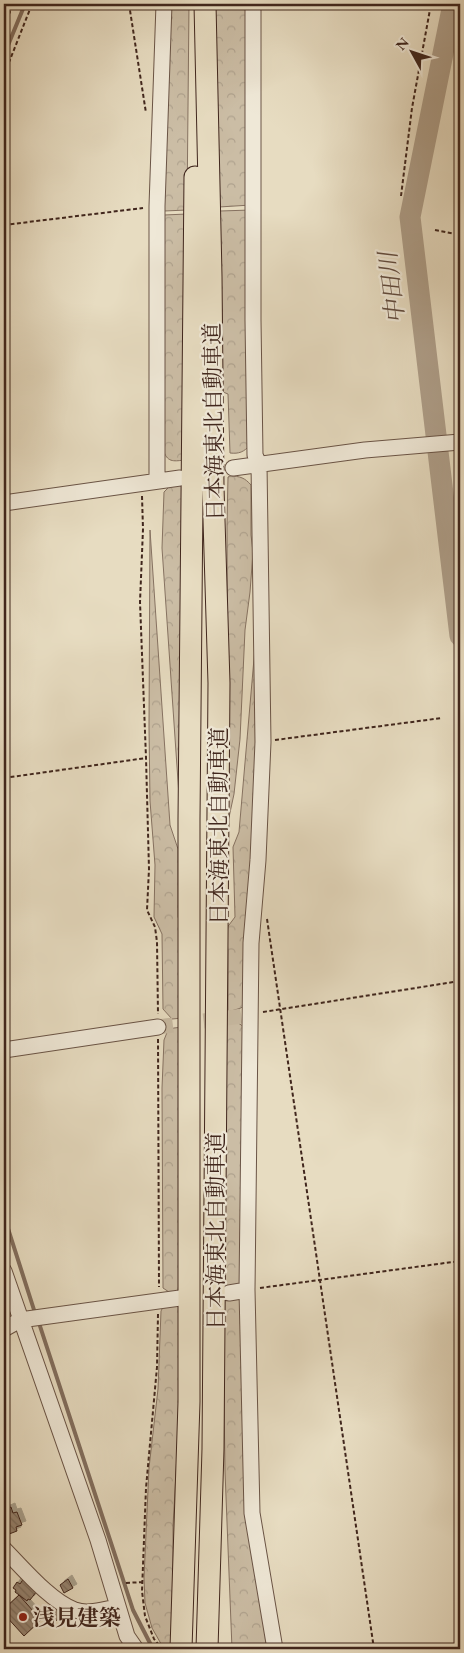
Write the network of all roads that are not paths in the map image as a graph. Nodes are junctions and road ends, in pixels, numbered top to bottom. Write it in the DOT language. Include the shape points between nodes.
graph roads {
  1 [pos="164,4"];
  2 [pos="196,4"];
  3 [pos="205,4"];
  4 [pos="253,4"];
  5 [pos="455,442"];
  6 [pos="259,464"];
  7 [pos="233,468"];
  8 [pos="180,478"];
  9 [pos="157,481"];
  10 [pos="4,503"];
  11 [pos="158,1027"];
  12 [pos="4,1050"];
  13 [pos="4,1271"];
  14 [pos="247,1290"];
  15 [pos="230,1293"];
  16 [pos="180,1298"];
  17 [pos="20,1320"];
  18 [pos="4,1329"];
  19 [pos="214,1449"];
  20 [pos="4,1549"];
  21 [pos="118,1607"];
  22 [pos="123,1643"];
  23 [pos="136,1649"];
  24 [pos="181,1649"];
  25 [pos="208,1649"];
  26 [pos="220,1649"];
  27 [pos="275,1649"];
  1 -- 9 [label="street" via="157,206"];
  2 -- 24 [label="highway, 日本海東北自動車道" via="189,819 190,1402"];
  3 -- 19 [label="highway, 日本海東北自動車道" via="219,683"];
  4 -- 6 [label="street" via="253,320 255,455"];
  5 -- 6 [label="street"];
  6 -- 7 [label="street"];
  6 -- 14 [label="street" via="263,742 251,942"];
  8 -- 9 [label="street"];
  9 -- 10 [label="street"];
  11 -- 12 [label="street"];
  13 -- 17 [label="street"];
  14 -- 15 [label="street"];
  14 -- 27 [label="street" via="252,1513"];
  16 -- 17 [label="street"];
  17 -- 18 [label="street"];
  17 -- 21 [label="street" via="98,1540"];
  19 -- 25 [label="highway, 日本海東北自動車道"];
  19 -- 26 [label="highway"];
  20 -- 21 [label="street" via="61,1603 76,1611 94,1612"];
  21 -- 22 [label="street"];
  22 -- 23 [label="street"];
}
